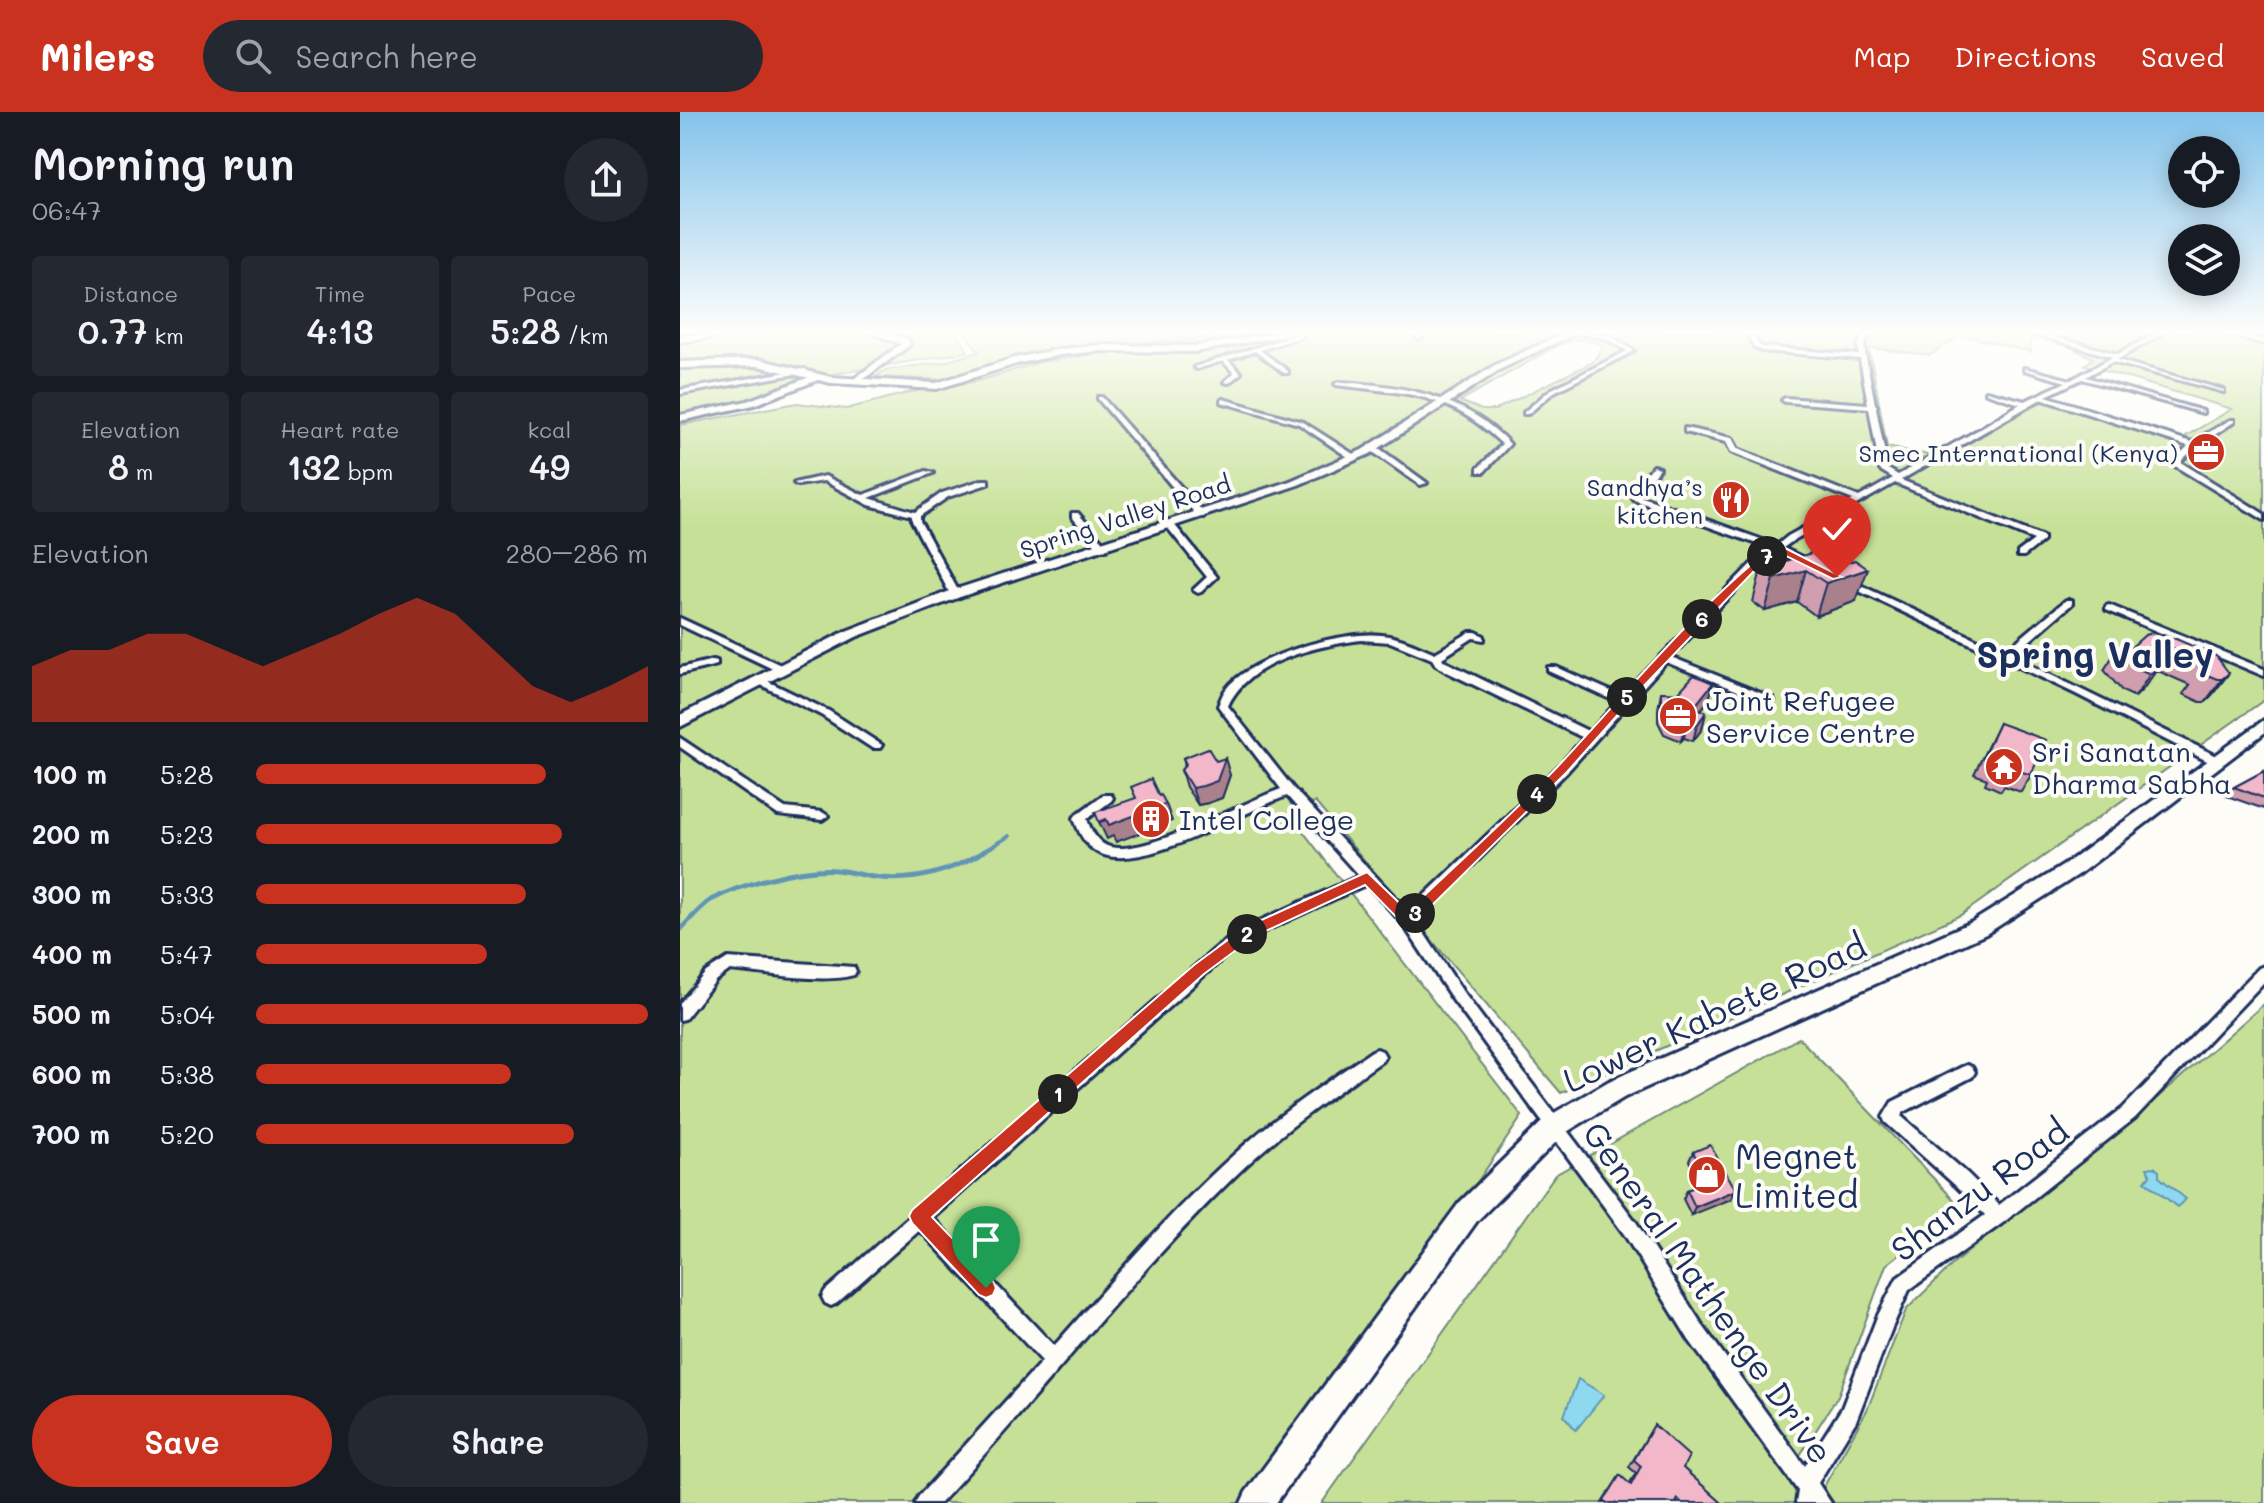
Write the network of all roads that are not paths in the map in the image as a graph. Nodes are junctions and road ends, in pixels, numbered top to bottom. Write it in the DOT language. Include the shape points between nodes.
graph roads {
  1 [pos="766,397"];
  2 [pos="1431,397"];
  3 [pos="1451,397"];
  4 [pos="1545,397"];
  5 [pos="1872,397"];
  6 [pos="2005,397"];
  7 [pos="2037,397"];
  8 [pos="2042,397"];
  9 [pos="2149,397"];
  10 [pos="1100,398"];
  11 [pos="1785,400"];
  12 [pos="1223,401"];
  13 [pos="1444,401"];
  14 [pos="2026,403"];
  15 [pos="1874,406"];
  16 [pos="2201,412"];
  17 [pos="1526,413"];
  18 [pos="680,418"];
  19 [pos="2232,421"];
  20 [pos="1688,430"];
  21 [pos="2193,445"];
  22 [pos="1373,448"];
  23 [pos="1354,457"];
  24 [pos="1656,468"];
  25 [pos="1481,470"];
  26 [pos="929,473"];
  27 [pos="1896,479"];
  28 [pos="985,482"];
  29 [pos="798,483"];
  30 [pos="1423,483"];
  31 [pos="862,498"];
  32 [pos="1859,500"];
  33 [pos="916,515"];
  34 [pos="1075,515"];
  35 [pos="1201,515"];
  36 [pos="2264,518"];
  37 [pos="1170,525"];
  38 [pos="1103,548"];
  39 [pos="1777,548"];
  40 [pos="2021,554"];
  41 [pos="1818,568"];
  42 [pos="1837,577"];
  43 [pos="1198,590"];
  44 [pos="955,594"];
  45 [pos="2069,602"];
  46 [pos="2109,608"];
  47 [pos="680,621"];
  48 [pos="1481,638"];
  49 [pos="1436,657"];
  50 [pos="2004,657"];
  51 [pos="1665,658"];
  52 [pos="713,663"];
  53 [pos="781,669"];
  54 [pos="1552,669"];
  55 [pos="680,671"];
  56 [pos="2264,673"];
  57 [pos="761,681"];
  58 [pos="1769,700"];
  59 [pos="1624,701"];
  60 [pos="680,722"];
  61 [pos="2264,725"];
  62 [pos="1592,737"];
  63 [pos="680,742"];
  64 [pos="876,745"];
  65 [pos="2215,760"];
  66 [pos="1289,791"];
  67 [pos="1107,798"];
  68 [pos="822,816"];
  69 [pos="1367,878"];
  70 [pos="1408,920"];
  71 [pos="849,971"];
  72 [pos="2264,972"];
  73 [pos="680,1014"];
  74 [pos="1377,1056"];
  75 [pos="1967,1072"];
  76 [pos="1556,1125"];
  77 [pos="919,1216"];
  78 [pos="1998,1216"];
  79 [pos="831,1297"];
  80 [pos="1053,1359"];
  81 [pos="1806,1493"];
  82 [pos="926,1503"];
  83 [pos="1257,1503"];
  84 [pos="1820,1503"];
  1 -- 18 [label="street"];
  2 -- 13 [label="street"];
  3 -- 13 [label="street, Spring Valley Road"];
  4 -- 17 [label="street"];
  5 -- 15 [label="street"];
  6 -- 14 [label="street"];
  7 -- 14 [label="street"];
  8 -- 21 [label="street"];
  9 -- 16 [label="street"];
  10 -- 35 [label="street"];
  11 -- 15 [label="street"];
  12 -- 23 [label="street" via="1301,423"];
  13 -- 22 [label="street, Spring Valley Road"];
  13 -- 25 [label="street" via="1506,444"];
  14 -- 27 [label="street"];
  15 -- 27 [label="street" via="1884,470"];
  19 -- 21 [label="street"];
  20 -- 32 [label="street" via="1729,440 1734,450"];
  21 -- 36 [label="street" via="2178,464"];
  22 -- 23 [label="street, Spring Valley Road"];
  22 -- 30 [label="street"];
  23 -- 35 [label="street, Spring Valley Road"];
  24 -- 39 [label="street" via="1635,496"];
  26 -- 31 [label="street"];
  27 -- 32 [label="street"];
  27 -- 40 [label="street" via="2040,539"];
  28 -- 33 [label="street" via="945,495"];
  29 -- 31 [label="street" via="825,478"];
  31 -- 33 [label="street"];
  32 -- 39 [label="street"];
  33 -- 44 [label="street"];
  34 -- 38 [label="street"];
  35 -- 37 [label="street, Spring Valley Road"];
  37 -- 38 [label="street, Spring Valley Road"];
  37 -- 43 [label="street" via="1212,577"];
  38 -- 44 [label="street, Spring Valley Road"];
  39 -- 41 [label="street"];
  39 -- 51 [label="street"];
  42 -- 50 [label="street"];
  44 -- 53 [label="street, Spring Valley Road" via="851,634"];
  45 -- 50 [label="street"];
  46 -- 56 [label="street"];
  47 -- 53 [label="street"];
  48 -- 49 [label="street" via="1473,634"];
  49 -- 62 [label="street" via="1451,670"];
  49 -- 66 [label="street, General Mathenge Drive" via="1380,636 1358,637 1287,655 1238,680 1226,692 1223,706"];
  50 -- 65 [label="street"];
  51 -- 58 [label="street"];
  51 -- 59 [label="street"];
  52 -- 55 [label="street"];
  53 -- 57 [label="street, Spring Valley Road"];
  54 -- 59 [label="street"];
  57 -- 60 [label="street, Spring Valley Road"];
  57 -- 64 [label="street"];
  59 -- 62 [label="street"];
  61 -- 65 [label="street, Lower Kabete Road"];
  62 -- 70 [label="street"];
  63 -- 68 [label="street" via="782,812"];
  65 -- 76 [label="street, Lower Kabete Road" via="2071,870 1979,928 1626,1085"];
  66 -- 67 [label="street" via="1155,846 1107,852 1085,835 1080,818"];
  66 -- 69 [label="street, General Mathenge Drive"];
  69 -- 70 [label="street, General Mathenge Drive"];
  69 -- 77 [label="street" via="1249,932 1222,951"];
  70 -- 76 [label="street, General Mathenge Drive"];
  71 -- 73 [label="street" via="728,964"];
  72 -- 78 [label="street, Shanzu Road" via="2129,1113"];
  74 -- 80 [label="street" via="1230,1170"];
  75 -- 78 [label="street" via="1891,1111 1891,1117"];
  76 -- 81 [label="street, General Mathenge Drive"];
  76 -- 83 [label="street, Lower Kabete Road" via="1468,1212"];
  77 -- 79 [label="street"];
  77 -- 80 [label="street"];
  78 -- 81 [label="street, Shanzu Road" via="1903,1284 1849,1414"];
  80 -- 82 [label="street"];
  81 -- 84 [label="street, General Mathenge Drive"];
}
